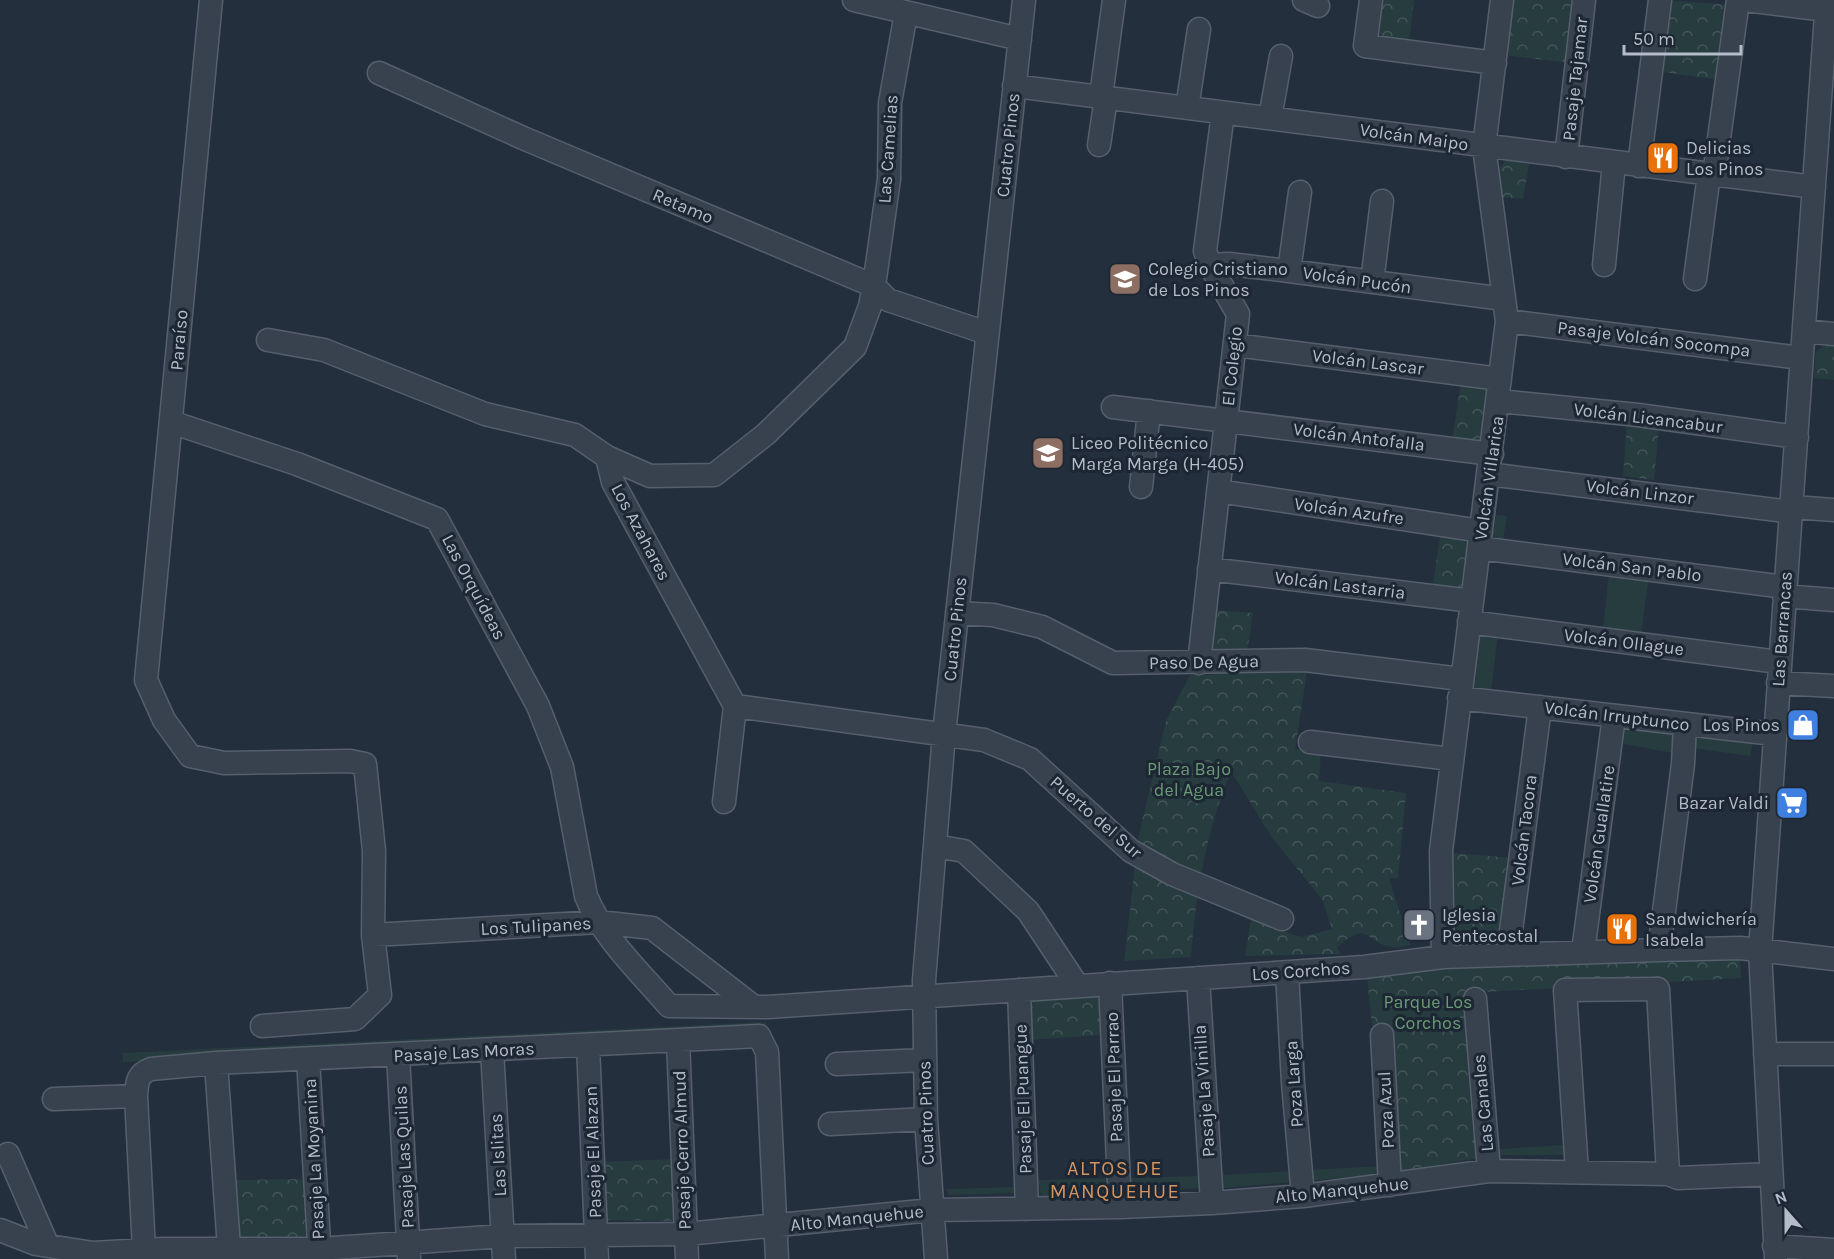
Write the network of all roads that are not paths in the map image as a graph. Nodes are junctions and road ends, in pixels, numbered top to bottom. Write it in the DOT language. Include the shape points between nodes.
graph roads {
  1 [pos="211,0"];
  2 [pos="854,0"];
  3 [pos="1024,0"];
  4 [pos="1114,0"];
  5 [pos="1371,0"];
  6 [pos="1502,0"];
  7 [pos="1584,0"];
  8 [pos="1660,0"];
  9 [pos="1738,0"];
  10 [pos="1745,0"];
  11 [pos="1827,5"];
  12 [pos="906,13"];
  13 [pos="1198,29"];
  14 [pos="1020,39"];
  15 [pos="1281,56"];
  16 [pos="1495,63"];
  17 [pos="379,73"];
  18 [pos="1014,86"];
  19 [pos="1104,97"];
  20 [pos="1187,108"];
  21 [pos="1223,113"];
  22 [pos="1269,118"];
  23 [pos="1099,146"];
  24 [pos="1484,147"];
  25 [pos="1566,157"];
  26 [pos="1614,163"];
  27 [pos="1639,166"];
  28 [pos="1712,175"];
  29 [pos="1814,187"];
  30 [pos="1300,192"];
  31 [pos="1382,201"];
  32 [pos="1604,265"];
  33 [pos="1210,266"];
  34 [pos="1289,271"];
  35 [pos="1695,279"];
  36 [pos="1372,282"];
  37 [pos="874,286"];
  38 [pos="1506,310"];
  39 [pos="1804,331"];
  40 [pos="987,333"];
  41 [pos="1834,334"];
  42 [pos="268,340"];
  43 [pos="1235,345"];
  44 [pos="1801,358"];
  45 [pos="1500,390"];
  46 [pos="1113,407"];
  47 [pos="1149,411"];
  48 [pos="1226,420"];
  49 [pos="171,422"];
  50 [pos="1797,437"];
  51 [pos="607,457"];
  52 [pos="1490,464"];
  53 [pos="1141,487"];
  54 [pos="1218,491"];
  55 [pos="1792,510"];
  56 [pos="1834,510"];
  57 [pos="1480,539"];
  58 [pos="1209,569"];
  59 [pos="1784,591"];
  60 [pos="1834,600"];
  61 [pos="1470,612"];
  62 [pos="957,613"];
  63 [pos="1199,663"];
  64 [pos="1779,672"];
  65 [pos="1834,686"];
  66 [pos="1460,688"];
  67 [pos="735,706"];
  68 [pos="1540,707"];
  69 [pos="1614,716"];
  70 [pos="1685,725"];
  71 [pos="944,734"];
  72 [pos="1774,734"];
  73 [pos="1310,742"];
  74 [pos="1451,759"];
  75 [pos="724,802"];
  76 [pos="935,846"];
  77 [pos="1281,919"];
  78 [pos="599,922"];
  79 [pos="373,935"];
  80 [pos="1659,950"];
  81 [pos="1760,951"];
  82 [pos="1583,952"];
  83 [pos="1508,954"];
  84 [pos="1443,957"];
  85 [pos="1834,959"];
  86 [pos="1287,973"];
  87 [pos="1198,978"];
  88 [pos="1110,983"];
  89 [pos="1077,985"];
  90 [pos="1018,990"];
  91 [pos="923,995"];
  92 [pos="1475,999"];
  93 [pos="761,1007"];
  94 [pos="262,1026"];
  95 [pos="1382,1035"];
  96 [pos="678,1041"];
  97 [pos="588,1046"];
  98 [pos="492,1050"];
  99 [pos="1765,1054"];
  100 [pos="1834,1054"];
  101 [pos="398,1055"];
  102 [pos="308,1059"];
  103 [pos="924,1060"];
  104 [pos="216,1063"];
  105 [pos="837,1064"];
  106 [pos="136,1096"];
  107 [pos="54,1099"];
  108 [pos="926,1119"];
  109 [pos="830,1124"];
  110 [pos="8,1154"];
  111 [pos="1771,1168"];
  112 [pos="1489,1171"];
  113 [pos="1577,1171"];
  114 [pos="1668,1174"];
  115 [pos="1390,1185"];
  116 [pos="1303,1196"];
  117 [pos="1212,1203"];
  118 [pos="1120,1208"];
  119 [pos="1027,1209"];
  120 [pos="932,1210"];
  121 [pos="0,1214"];
  122 [pos="776,1227"];
  123 [pos="0,1230"];
  124 [pos="596,1233"];
  125 [pos="686,1234"];
  126 [pos="503,1236"];
  127 [pos="47,1244"];
  128 [pos="229,1248"];
  129 [pos="1834,1250"];
  130 [pos="409,1252"];
  131 [pos="156,1253"];
  132 [pos="1775,1253"];
  133 [pos="320,1254"];
  134 [pos="504,1259"];
  135 [pos="597,1259"];
  136 [pos="687,1259"];
  137 [pos="777,1259"];
  138 [pos="936,1259"];
  1 -- 49 [label="street, Paraíso"];
  2 -- 12 [label="street"];
  3 -- 14 [label="street, Cuatro Pinos"];
  4 -- 19 [label="street"];
  5 -- 16 [label="street" via="1365,46"];
  6 -- 16 [label="street, Volcán Villarica"];
  7 -- 25 [label="street, Pasaje Tajamar"];
  8 -- 27 [label="street"];
  9 -- 28 [label="street"];
  10 -- 11 [label="street"];
  11 -- 29 [label="street, Las Barrancas"];
  12 -- 14 [label="street"];
  12 -- 37 [label="street, Las Camelias" via="890,103 888,179"];
  13 -- 20 [label="street"];
  14 -- 18 [label="street, Cuatro Pinos"];
  15 -- 22 [label="street"];
  16 -- 24 [label="street, Volcán Villarica"];
  17 -- 37 [label="street, Retamo" via="555,152"];
  18 -- 19 [label="street, Volcán Maipo"];
  18 -- 40 [label="street, Cuatro Pinos"];
  19 -- 20 [label="street, Volcán Maipo"];
  19 -- 23 [label="street"];
  20 -- 21 [label="street, Volcán Maipo"];
  21 -- 22 [label="street, Volcán Maipo"];
  21 -- 33 [label="street, El Colegio" via="1205,251"];
  22 -- 24 [label="street, Volcán Maipo"];
  24 -- 25 [label="street, Volcán Maipo"];
  24 -- 38 [label="street, Volcán Villarica"];
  25 -- 26 [label="street, Volcán Maipo"];
  26 -- 27 [label="street, Volcán Maipo"];
  26 -- 32 [label="street"];
  27 -- 28 [label="street, Volcán Maipo"];
  28 -- 29 [label="street, Volcán Maipo"];
  28 -- 35 [label="street"];
  29 -- 39 [label="street, Las Barrancas"];
  30 -- 34 [label="street"];
  31 -- 36 [label="street"];
  33 -- 34 [label="street, Volcán Pucón" via="1229,264"];
  33 -- 43 [label="street, El Colegio" via="1238,314"];
  34 -- 36 [label="street, Volcán Pucón"];
  36 -- 38 [label="street, Volcán Pucón"];
  37 -- 40 [label="street, Retamo" via="888,300"];
  37 -- 51 [label="street, Las Camelias" via="855,347 766,434 714,475 650,476"];
  38 -- 44 [label="street, Pasaje Volcán Socompa"];
  38 -- 45 [label="street, Volcán Villarica"];
  39 -- 41 [label="street"];
  39 -- 44 [label="street, Las Barrancas"];
  40 -- 62 [label="street, Cuatro Pinos"];
  42 -- 51 [label="street" via="324,350 485,414 575,435"];
  43 -- 45 [label="street, Volcán Lascar"];
  43 -- 48 [label="street, El Colegio"];
  44 -- 50 [label="street, Las Barrancas"];
  45 -- 50 [label="street, Volcán Licancabur" via="1638,416"];
  45 -- 52 [label="street, Volcán Villarica"];
  46 -- 47 [label="street, Volcán Antofalla"];
  47 -- 48 [label="street, Volcán Antofalla"];
  47 -- 53 [label="street"];
  48 -- 52 [label="street, Volcán Antofalla"];
  48 -- 54 [label="street, El Colegio"];
  49 -- 78 [label="street, Las Orquídeas" via="297,464 437,519 538,706 562,767 586,896"];
  49 -- 79 [label="street, Paraíso" via="147,680 164,720 190,756 224,763 365,764 374,852"];
  50 -- 55 [label="street, Las Barrancas"];
  51 -- 67 [label="street, Los Azahares" via="614,483"];
  52 -- 55 [label="street, Volcán Linzor"];
  52 -- 57 [label="street, Volcán Villarica"];
  54 -- 57 [label="street, Volcán Azufre"];
  54 -- 58 [label="street, El Colegio"];
  55 -- 56 [label="street, Volcán Linzor"];
  55 -- 59 [label="street, Las Barrancas"];
  57 -- 59 [label="street, Volcán San Pablo"];
  57 -- 61 [label="street, Volcán Villarica"];
  58 -- 61 [label="street, Volcán Lastarria"];
  58 -- 63 [label="street, El Colegio"];
  59 -- 60 [label="street, Volcán San Pablo"];
  59 -- 64 [label="street, Las Barrancas"];
  61 -- 64 [label="street, Volcán Ollague"];
  61 -- 66 [label="street, Volcán Villarica"];
  62 -- 63 [label="street, Paso De Agua" via="993,615 1042,627 1113,663"];
  62 -- 71 [label="street, Cuatro Pinos"];
  63 -- 66 [label="street, Paso De Agua" via="1305,660"];
  64 -- 65 [label="street, Volcán Ollague"];
  64 -- 72 [label="street, Las Barrancas"];
  66 -- 68 [label="street, Volcán Irruptunco"];
  66 -- 74 [label="street, Volcán Villarica"];
  67 -- 71 [label="street"];
  67 -- 75 [label="street"];
  68 -- 69 [label="street, Volcán Irruptunco"];
  68 -- 83 [label="street, Volcán Tacora"];
  69 -- 70 [label="street, Volcán Irruptunco"];
  69 -- 82 [label="street, Volcán Guallatire"];
  70 -- 72 [label="street, Volcán Irruptunco"];
  70 -- 80 [label="street"];
  71 -- 76 [label="street, Cuatro Pinos"];
  71 -- 77 [label="street, Puerto del Sur" via="984,740 1030,759 1131,851 1172,874"];
  72 -- 81 [label="street, Las Barrancas"];
  73 -- 74 [label="street"];
  74 -- 84 [label="street, Volcán Villarica" via="1441,851"];
  76 -- 89 [label="street" via="964,851 1028,911"];
  76 -- 91 [label="street, Cuatro Pinos"];
  78 -- 79 [label="street, Los Tulipanes"];
  78 -- 93 [label="street" via="652,928"];
  78 -- 93 [label="street, Los Tulipanes" via="669,1006"];
  79 -- 94 [label="street" via="380,995 355,1019"];
  80 -- 81 [label="street, Los Corchos"];
  80 -- 82 [label="street, Los Corchos"];
  81 -- 85 [label="street, Los Corchos"];
  81 -- 99 [label="street, Las Barrancas"];
  82 -- 83 [label="street, Los Corchos"];
  83 -- 84 [label="street, Los Corchos"];
  84 -- 86 [label="street, Los Corchos"];
  86 -- 87 [label="street, Los Corchos"];
  86 -- 116 [label="street, Poza Larga"];
  87 -- 88 [label="street, Los Corchos"];
  87 -- 117 [label="street, Pasaje La Vinilla"];
  88 -- 89 [label="street, Los Corchos"];
  88 -- 118 [label="street, Pasaje El Parrao"];
  89 -- 90 [label="street, Los Corchos"];
  90 -- 91 [label="street, Los Corchos"];
  90 -- 119 [label="street, Pasaje El Puangue"];
  91 -- 93 [label="street, Los Corchos"];
  91 -- 103 [label="street, Cuatro Pinos"];
  92 -- 112 [label="street, Las Canales"];
  95 -- 115 [label="street, Poza Azul"];
  96 -- 97 [label="street, Pasaje Las Moras"];
  96 -- 122 [label="street, Pasaje Las Moras" via="759,1036 767,1052"];
  96 -- 125 [label="street, Pasaje Cerro Almud"];
  97 -- 98 [label="street, Pasaje Las Moras"];
  97 -- 124 [label="street, Pasaje El Alazan"];
  98 -- 101 [label="street, Pasaje Las Moras"];
  98 -- 126 [label="street, Las Islitas"];
  99 -- 100 [label="street"];
  99 -- 111 [label="street, Las Barrancas"];
  101 -- 102 [label="street, Pasaje Las Moras"];
  101 -- 130 [label="street, Pasaje Las Quilas"];
  102 -- 104 [label="street, Pasaje Las Moras"];
  102 -- 133 [label="street, Pasaje La Moyanina"];
  103 -- 105 [label="street"];
  103 -- 108 [label="street, Cuatro Pinos"];
  104 -- 106 [label="street, Pasaje Las Moras" via="142,1072 137,1079"];
  104 -- 128 [label="street"];
  106 -- 107 [label="street"];
  106 -- 131 [label="street"];
  108 -- 109 [label="street"];
  108 -- 120 [label="street, Cuatro Pinos"];
  110 -- 127 [label="street"];
  111 -- 114 [label="street, Alto Manquehue" via="1678,1178"];
  111 -- 132 [label="street, Las Barrancas"];
  112 -- 113 [label="street, Alto Manquehue"];
  112 -- 115 [label="street, Alto Manquehue"];
  113 -- 114 [label="street, Alto Manquehue"];
  113 -- 114 [label="street" via="1565,990 1658,989"];
  115 -- 116 [label="street, Alto Manquehue"];
  116 -- 117 [label="street, Alto Manquehue"];
  117 -- 118 [label="street, Alto Manquehue"];
  118 -- 119 [label="street, Alto Manquehue"];
  119 -- 120 [label="street, Alto Manquehue"];
  120 -- 122 [label="street, Alto Manquehue"];
  120 -- 138 [label="street, Cuatro Pinos"];
  121 -- 127 [label="street, Alto Manquehue"];
  122 -- 125 [label="street, Alto Manquehue"];
  122 -- 137 [label="street"];
  123 -- 127 [label="street, Alto Manquehue" via="36,1244"];
  124 -- 125 [label="street, Alto Manquehue"];
  124 -- 126 [label="street, Alto Manquehue"];
  124 -- 135 [label="street, Pasaje El Alazan"];
  125 -- 136 [label="street, Pasaje Cerro Almud"];
  126 -- 130 [label="street, Alto Manquehue"];
  126 -- 134 [label="street, Las Islitas"];
  127 -- 131 [label="street, Alto Manquehue" via="93,1253"];
  128 -- 131 [label="street, Alto Manquehue"];
  128 -- 133 [label="street, Alto Manquehue"];
  129 -- 132 [label="street"];
  130 -- 133 [label="street, Alto Manquehue"];
}
